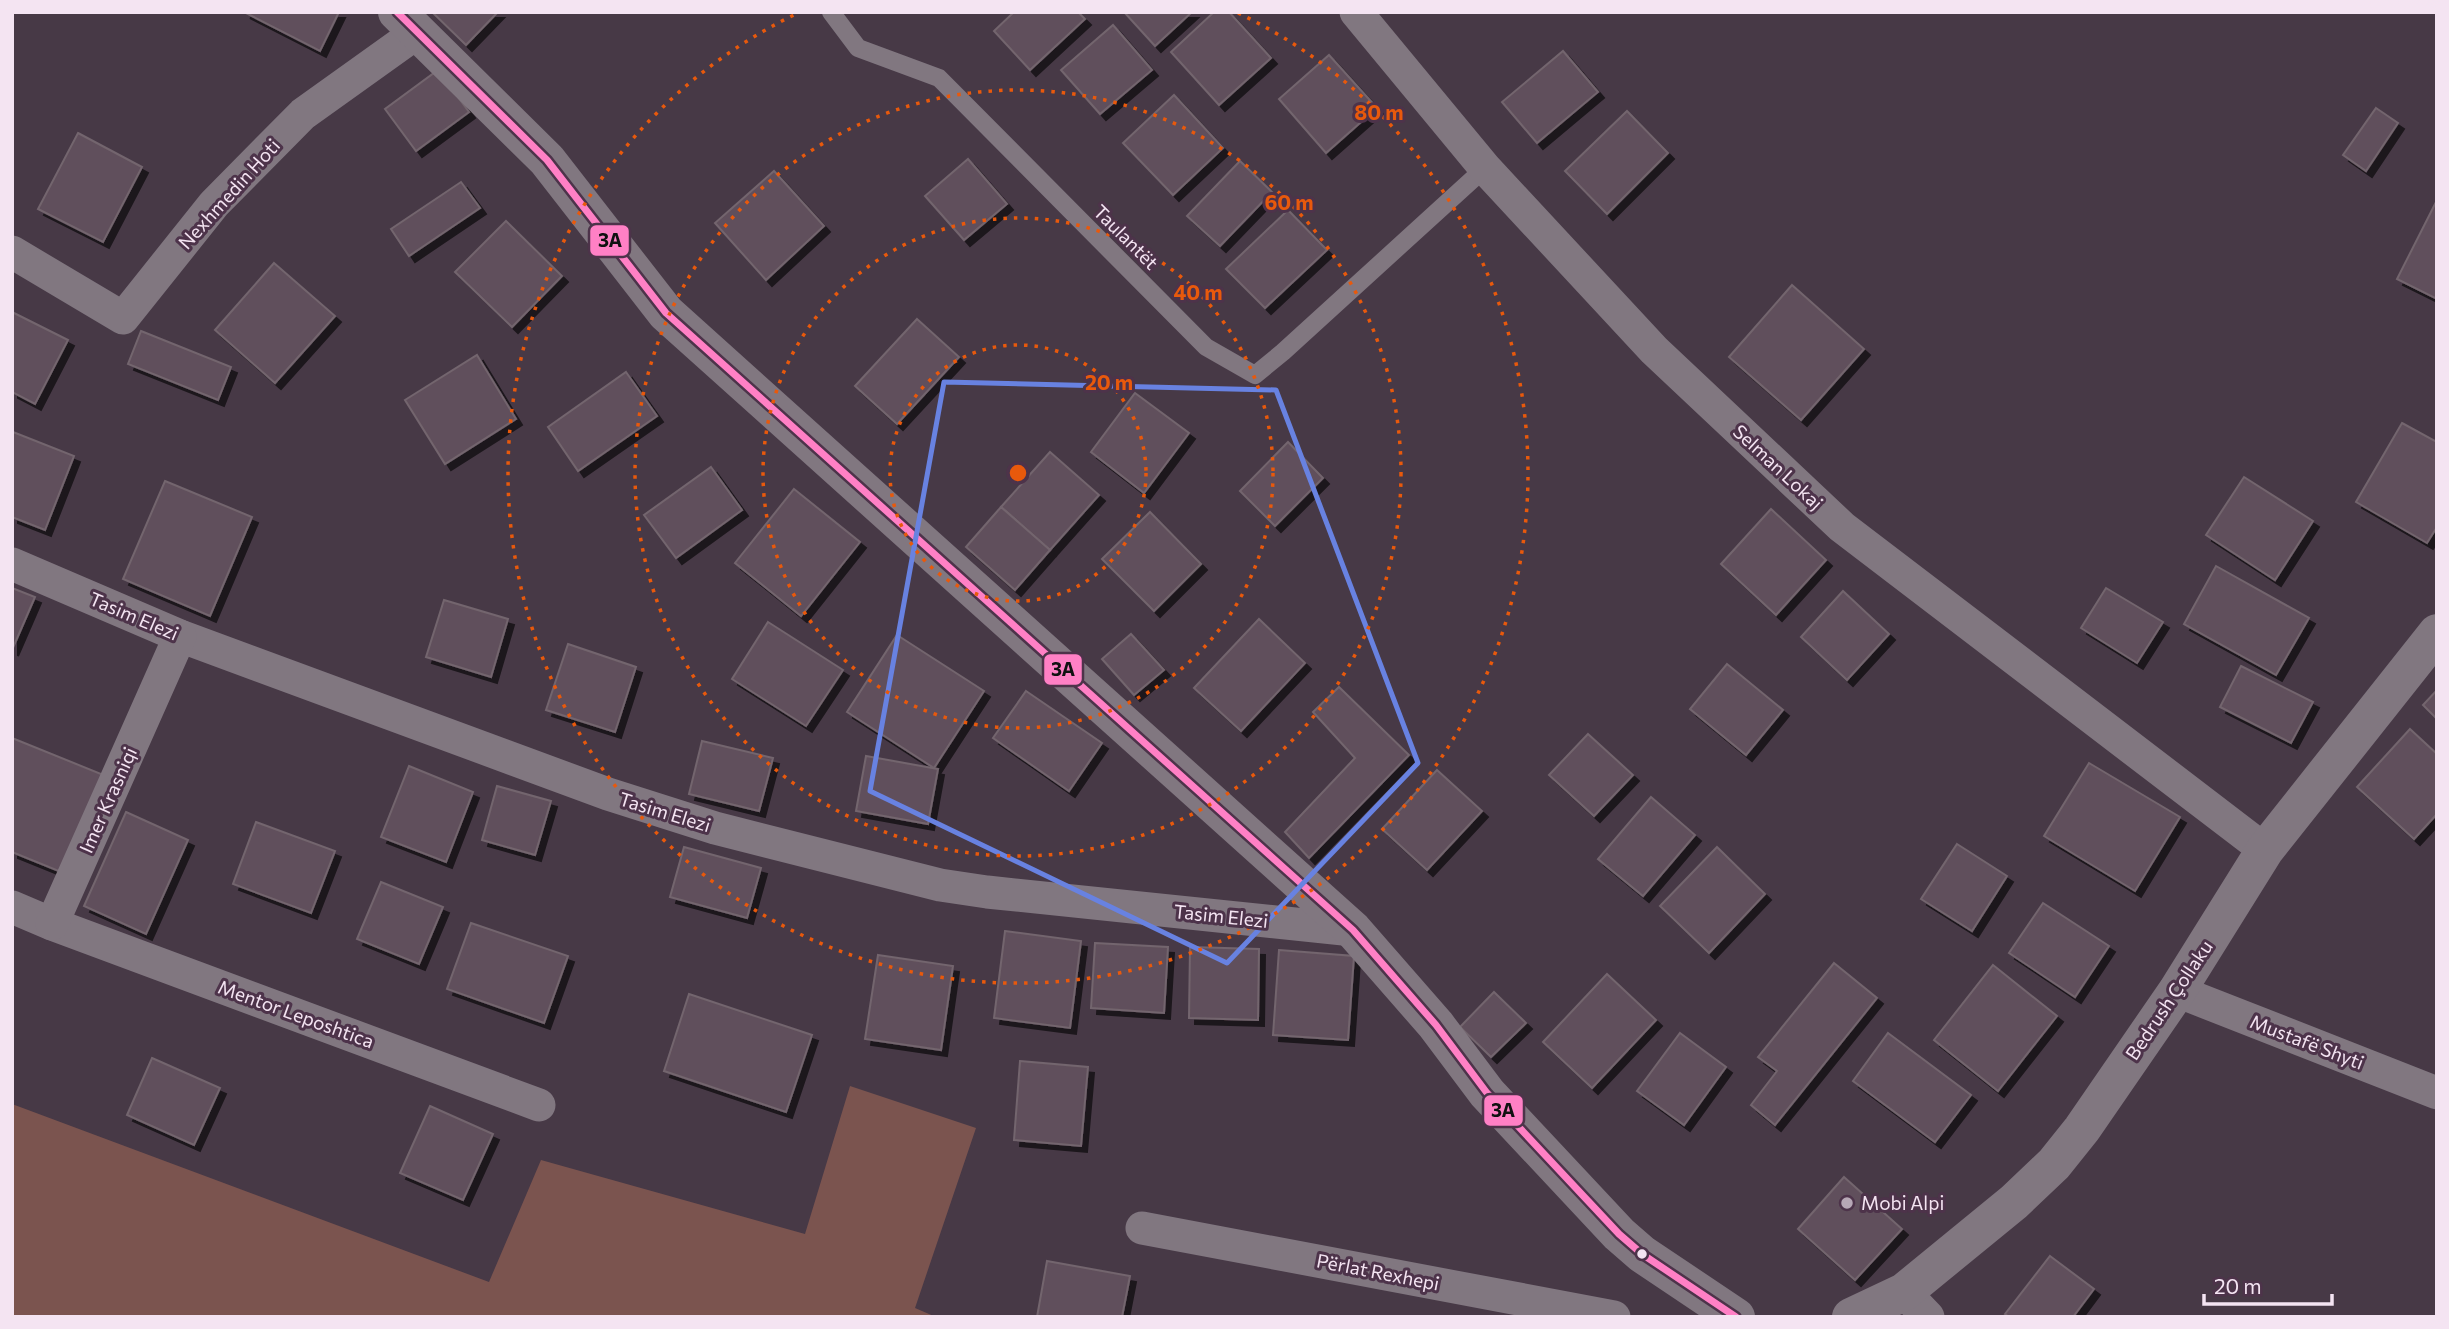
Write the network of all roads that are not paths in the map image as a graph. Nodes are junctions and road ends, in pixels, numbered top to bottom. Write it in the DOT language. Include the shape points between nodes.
graph roads {
  1 [pos="831,12"];
  2 [pos="1356,12"];
  3 [pos="408,22"];
  4 [pos="1485,167"];
  5 [pos="12,253"];
  6 [pos="12,564"];
  7 [pos="2437,633"];
  8 [pos="180,636"];
  9 [pos="2265,850"];
  10 [pos="12,907"];
  11 [pos="52,924"];
  12 [pos="1353,930"];
  13 [pos="2177,991"];
  14 [pos="2437,1093"];
  15 [pos="539,1105"];
  16 [pos="1142,1228"];
  17 [pos="1916,1305"];
  18 [pos="1614,1317"];
  19 [pos="1736,1317"];
  20 [pos="1851,1317"];
  1 -- 4 [label="lane, Taulantët" via="858,48 939,78 1206,347 1255,375"];
  2 -- 4 [label="street, Selman Lokaj"];
  3 -- 5 [label="street, Nexhmedin Hoti" via="303,114 214,204 124,318"];
  3 -- 12 [label="street" via="547,160 666,313"];
  4 -- 9 [label="street, Selman Lokaj" via="1654,350 1842,527"];
  6 -- 8 [label="street, Tasim Elezi"];
  7 -- 9 [label="street, Bedrush Çollaku"];
  8 -- 11 [label="street, Imer Krasniqi"];
  8 -- 12 [label="street, Tasim Elezi" via="608,794 715,828 940,885"];
  9 -- 13 [label="street, Bedrush Çollaku"];
  10 -- 11 [label="street"];
  11 -- 15 [label="street, Mentor Leposhtica"];
  12 -- 19 [label="street" via="1496,1102 1619,1234"];
  13 -- 14 [label="street, Mustafë Shyti"];
  13 -- 17 [label="street, Bedrush Çollaku" via="2054,1164"];
  16 -- 18 [label="street, Përlat Rexhepi"];
  17 -- 20 [label="street, Bedrush Çollaku"];
}
